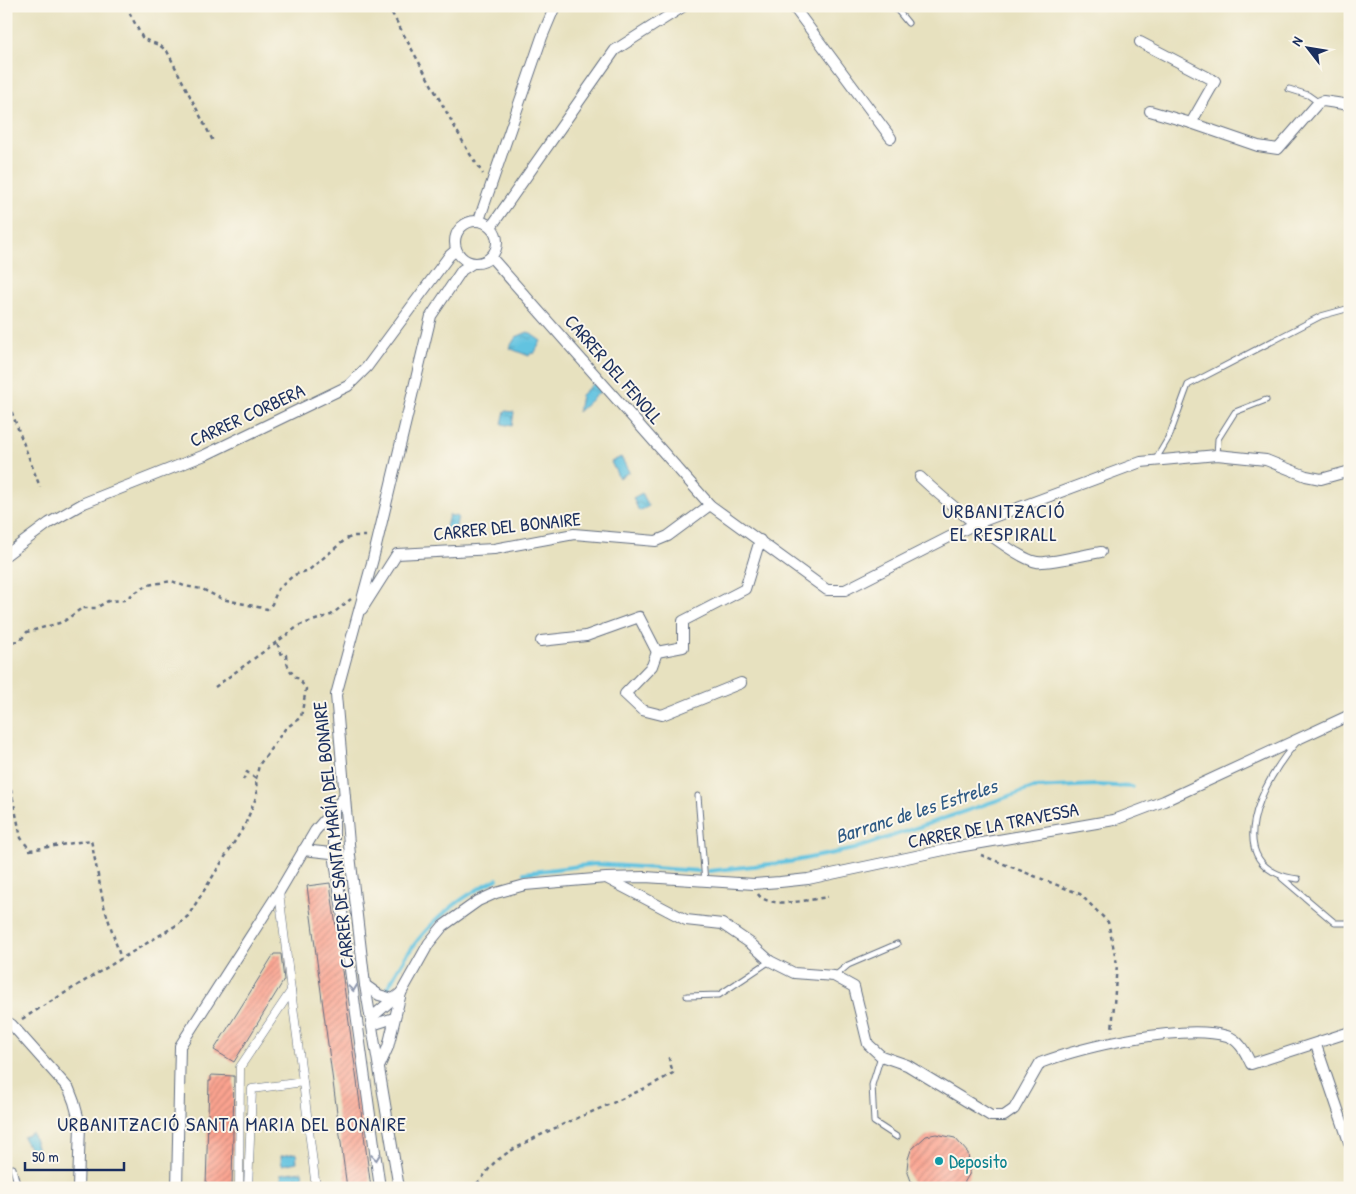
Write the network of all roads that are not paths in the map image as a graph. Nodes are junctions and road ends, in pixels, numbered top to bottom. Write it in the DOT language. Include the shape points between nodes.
graph roads {
  1 [pos="555,6"];
  2 [pos="684,6"];
  3 [pos="793,6"];
  4 [pos="894,6"];
  5 [pos="908,23"];
  6 [pos="1140,42"];
  7 [pos="1289,89"];
  8 [pos="1318,103"];
  9 [pos="1350,105"];
  10 [pos="1150,111"];
  11 [pos="1192,123"];
  12 [pos="891,138"];
  13 [pos="479,220"];
  14 [pos="491,226"];
  15 [pos="456,250"];
  16 [pos="491,257"];
  17 [pos="473,263"];
  18 [pos="1350,308"];
  19 [pos="1266,400"];
  20 [pos="1217,455"];
  21 [pos="1156,459"];
  22 [pos="1350,471"];
  23 [pos="920,477"];
  24 [pos="710,505"];
  25 [pos="975,524"];
  26 [pos="760,540"];
  27 [pos="1101,552"];
  28 [pos="6,555"];
  29 [pos="355,621"];
  30 [pos="541,641"];
  31 [pos="657,652"];
  32 [pos="742,683"];
  33 [pos="1350,715"];
  34 [pos="1301,737"];
  35 [pos="344,796"];
  36 [pos="698,796"];
  37 [pos="334,810"];
  38 [pos="304,850"];
  39 [pos="334,853"];
  40 [pos="350,855"];
  41 [pos="1281,877"];
  42 [pos="606,878"];
  43 [pos="1298,879"];
  44 [pos="705,882"];
  45 [pos="279,892"];
  46 [pos="1350,923"];
  47 [pos="897,944"];
  48 [pos="770,961"];
  49 [pos="834,976"];
  50 [pos="365,985"];
  51 [pos="292,991"];
  52 [pos="397,996"];
  53 [pos="687,996"];
  54 [pos="394,1018"];
  55 [pos="372,1021"];
  56 [pos="9,1023"];
  57 [pos="1350,1032"];
  58 [pos="1316,1045"];
  59 [pos="881,1056"];
  60 [pos="380,1065"];
  61 [pos="303,1082"];
  62 [pos="897,1137"];
  63 [pos="1350,1145"];
  64 [pos="13,1168"];
  65 [pos="18,1188"];
  66 [pos="78,1188"];
  67 [pos="177,1188"];
  68 [pos="239,1188"];
  69 [pos="248,1188"];
  70 [pos="316,1188"];
  71 [pos="380,1188"];
  72 [pos="398,1188"];
  1 -- 13 [label="street"];
  2 -- 14 [label="street" via="615,50"];
  3 -- 12 [label="street"];
  4 -- 5 [label="lane"];
  6 -- 11 [label="street" via="1215,81"];
  7 -- 8 [label="lane" via="1308,95"];
  8 -- 9 [label="street"];
  8 -- 11 [label="street" via="1278,149 1258,146"];
  10 -- 11 [label="street"];
  13 -- 14 [label="street"];
  13 -- 15 [label="street" via="458,230"];
  14 -- 16 [label="street" via="497,245"];
  15 -- 17 [label="street"];
  15 -- 28 [label="street, CARRER CORBERA" via="409,307 367,367 348,386 205,454 84,503 49,523"];
  16 -- 17 [label="street"];
  16 -- 24 [label="street, CARRER DEL FENOLL"];
  17 -- 29 [label="street, CARRER DE SANTA MARÍA DEL BONAIRE" via="462,270 431,316"];
  18 -- 21 [label="lane" via="1321,316 1188,385 1169,437"];
  19 -- 20 [label="lane" via="1235,412 1218,439"];
  20 -- 21 [label="street"];
  20 -- 22 [label="street" via="1266,460 1321,479"];
  21 -- 25 [label="street"];
  23 -- 25 [label="street"];
  24 -- 26 [label="street"];
  24 -- 29 [label="street, CARRER DEL BONAIRE" via="668,536 656,540 574,534 494,549 397,554"];
  25 -- 26 [label="street" via="845,590 827,590"];
  25 -- 27 [label="street" via="1022,556 1037,562"];
  26 -- 31 [label="street" via="745,589 683,621 683,647"];
  29 -- 35 [label="street, CARRER DE SANTA MARÍA DEL BONAIRE" via="336,695"];
  30 -- 31 [label="street" via="586,636 639,618"];
  31 -- 32 [label="street" via="652,666 625,694 642,710 662,715"];
  33 -- 34 [label="street, CARRER DE LA TRAVESSA"];
  34 -- 41 [label="lane" via="1279,762 1254,813 1252,837 1261,862"];
  34 -- 44 [label="street, CARRER DE LA TRAVESSA" via="1131,815 808,879 754,884"];
  35 -- 37 [label="street"];
  35 -- 40 [label="street, CARRER DE SANTA MARÍA DEL BONAIRE"];
  36 -- 44 [label="lane"];
  37 -- 38 [label="street"];
  37 -- 39 [label="street"];
  38 -- 39 [label="street"];
  38 -- 45 [label="street"];
  39 -- 40 [label="street"];
  39 -- 71 [label="street, one-way"];
  40 -- 50 [label="street, CARRER DE SANTA MARÍA DEL BONAIRE"];
  41 -- 43 [label="lane"];
  41 -- 46 [label="lane" via="1336,923"];
  42 -- 44 [label="street, CARRER DE LA TRAVESSA" via="645,877"];
  42 -- 48 [label="street" via="686,920 722,924 750,942"];
  42 -- 52 [label="street, CARRER DE LA TRAVESSA" via="525,885 478,901 443,926"];
  45 -- 51 [label="street"];
  45 -- 67 [label="street" via="180,1046"];
  47 -- 49 [label="lane" via="848,965"];
  48 -- 49 [label="street" via="794,973"];
  48 -- 53 [label="lane" via="719,995"];
  49 -- 59 [label="street" via="854,987 868,1044"];
  50 -- 52 [label="street" via="379,995"];
  50 -- 55 [label="street, CARRER DE SANTA MARÍA DEL BONAIRE"];
  51 -- 61 [label="street"];
  51 -- 68 [label="street" via="240,1067"];
  52 -- 54 [label="street, CARRER DE LA TRAVESSA"];
  52 -- 55 [label="street, CARRER DE LA TRAVESSA"];
  54 -- 55 [label="street"];
  54 -- 60 [label="street, CARRER DE LA TRAVESSA" via="388,1047"];
  55 -- 60 [label="street, CARRER DE SANTA MARÍA DEL BONAIRE"];
  56 -- 66 [label="street" via="69,1089 80,1124"];
  57 -- 58 [label="street"];
  58 -- 59 [label="street" via="1251,1064 1242,1046 1228,1036 1147,1036 1110,1044 1040,1063 1014,1109 1004,1116 991,1116 907,1065"];
  58 -- 63 [label="street"];
  59 -- 62 [label="lane" via="872,1084 874,1122"];
  60 -- 72 [label="street, CARRER DE SANTA MARÍA DEL BONAIRE"];
  61 -- 69 [label="street" via="252,1089"];
  61 -- 70 [label="street"];
  64 -- 65 [label="lane"];
}
